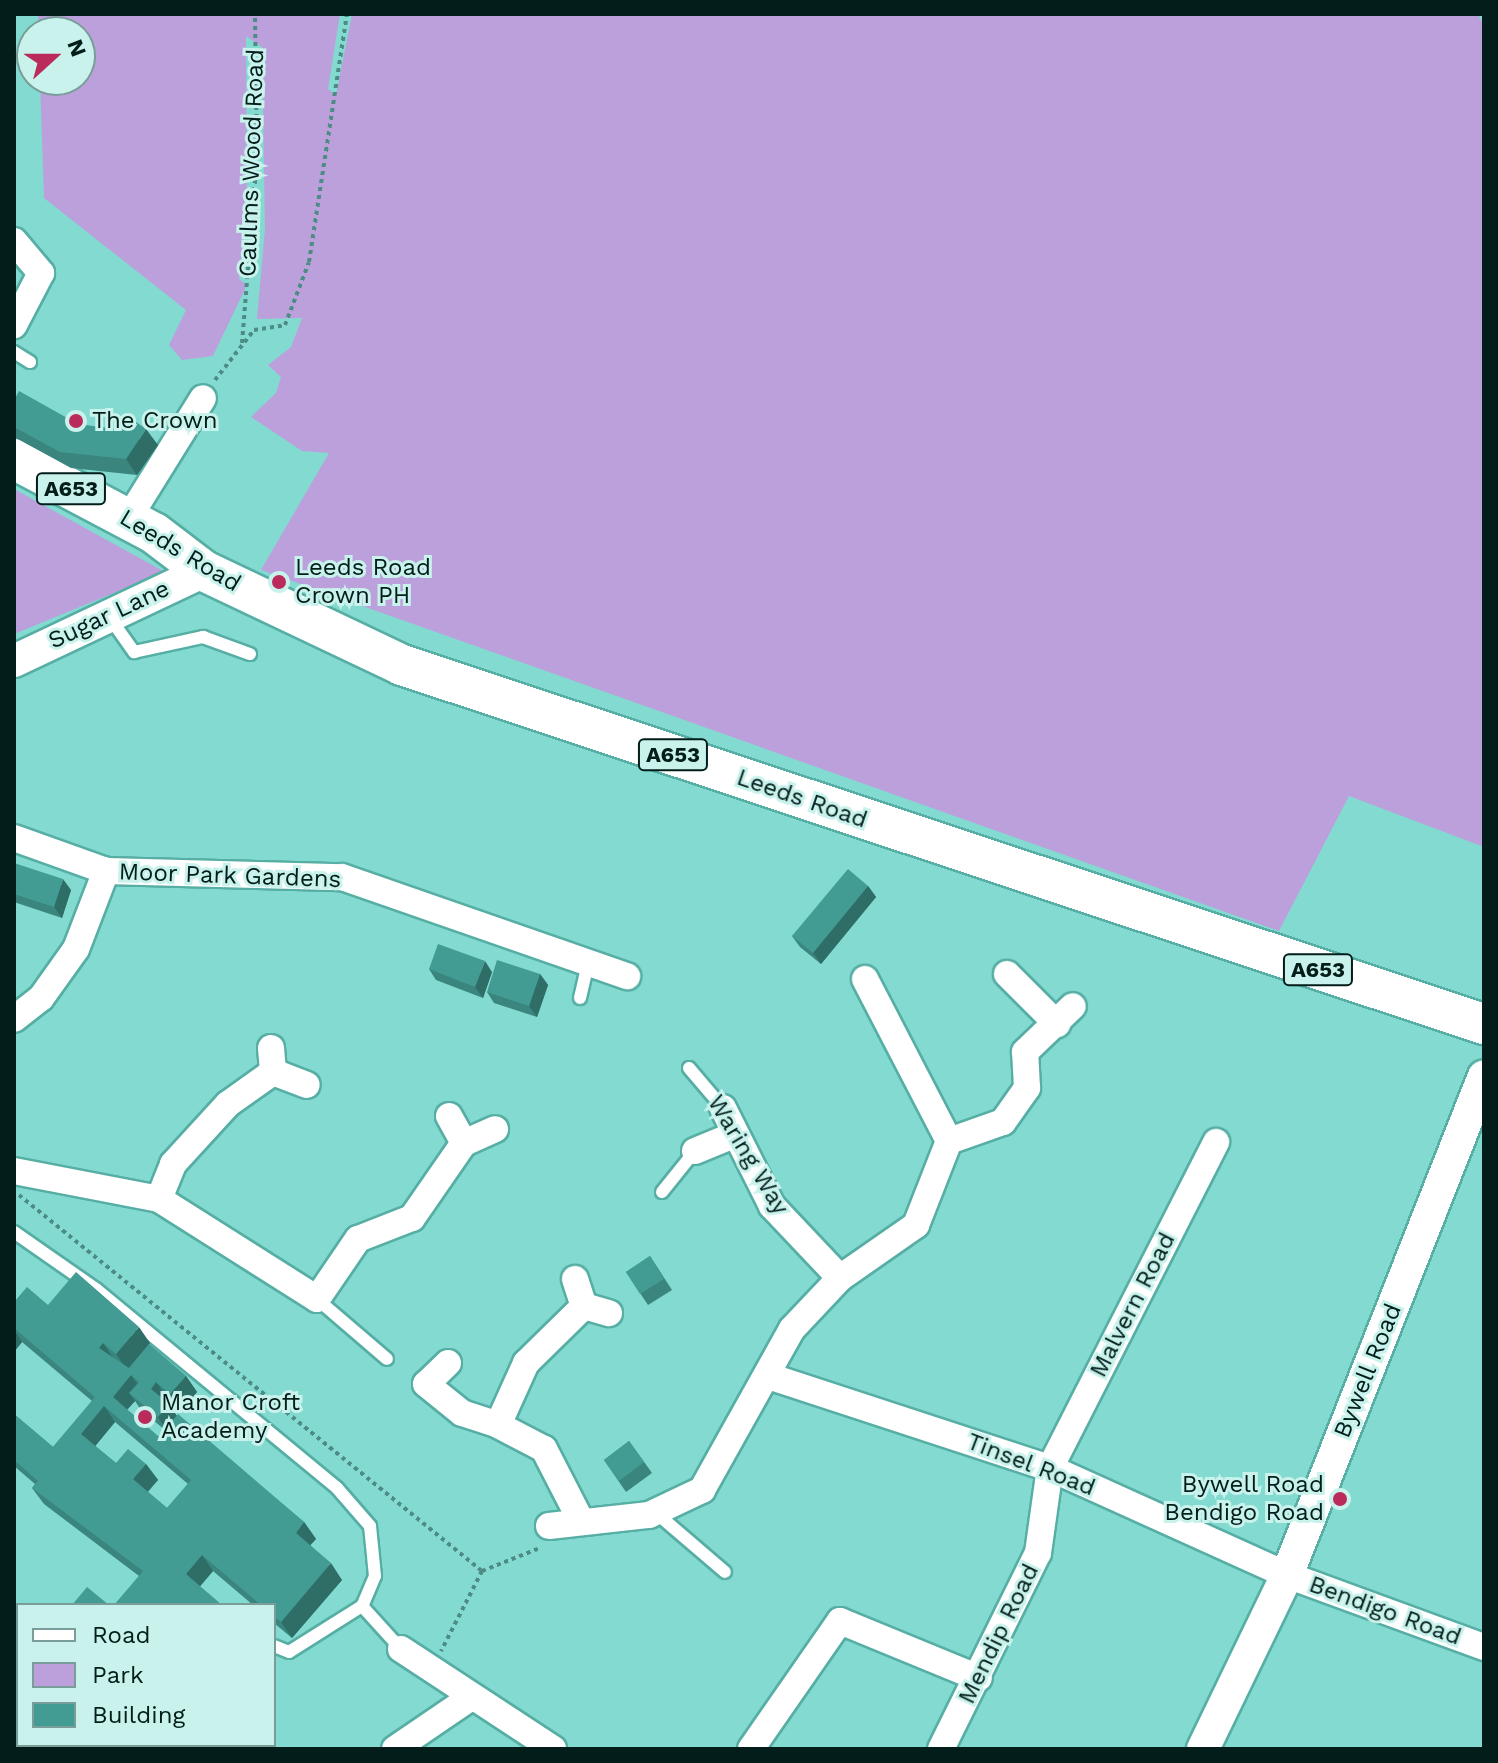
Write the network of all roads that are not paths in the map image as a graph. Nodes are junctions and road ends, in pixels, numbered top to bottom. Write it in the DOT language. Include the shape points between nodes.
graph roads {
  1 [pos="14,241"];
  2 [pos="14,325"];
  3 [pos="14,352"];
  4 [pos="30,362"];
  5 [pos="203,398"];
  6 [pos="14,459"];
  7 [pos="128,519"];
  8 [pos="204,571"];
  9 [pos="107,615"];
  10 [pos="250,654"];
  11 [pos="14,661"];
  12 [pos="14,838"];
  13 [pos="106,871"];
  14 [pos="588,962"];
  15 [pos="1007,974"];
  16 [pos="627,976"];
  17 [pos="865,979"];
  18 [pos="580,998"];
  19 [pos="14,1019"];
  20 [pos="1484,1024"];
  21 [pos="689,1068"];
  22 [pos="1484,1076"];
  23 [pos="307,1085"];
  24 [pos="723,1108"];
  25 [pos="449,1116"];
  26 [pos="495,1129"];
  27 [pos="734,1135"];
  28 [pos="949,1141"];
  29 [pos="1216,1142"];
  30 [pos="464,1143"];
  31 [pos="695,1151"];
  32 [pos="14,1171"];
  33 [pos="662,1192"];
  34 [pos="159,1199"];
  35 [pos="14,1232"];
  36 [pos="840,1278"];
  37 [pos="575,1279"];
  38 [pos="317,1299"];
  39 [pos="387,1359"];
  40 [pos="448,1363"];
  41 [pos="768,1376"];
  42 [pos="498,1425"];
  43 [pos="1050,1468"];
  44 [pos="655,1512"];
  45 [pos="580,1519"];
  46 [pos="549,1526"];
  47 [pos="725,1572"];
  48 [pos="1287,1575"];
  49 [pos="362,1606"];
  50 [pos="276,1647"];
  51 [pos="1484,1647"];
  52 [pos="401,1649"];
  53 [pos="979,1678"];
  54 [pos="470,1698"];
  55 [pos="395,1749"];
  56 [pos="553,1749"];
  57 [pos="751,1749"];
  58 [pos="941,1749"];
  59 [pos="1203,1749"];
  1 -- 2 [label="street" via="41,273"];
  3 -- 4 [label="lane"];
  5 -- 7 [label="street"];
  6 -- 7 [label="main road, Leeds Road / A653"];
  7 -- 8 [label="main road, Leeds Road / A653"];
  8 -- 9 [label="street, Sugar Lane"];
  8 -- 20 [label="main road, Leeds Road / A653" via="402,665"];
  9 -- 10 [label="lane" via="134,652 203,637"];
  9 -- 11 [label="street, Sugar Lane"];
  12 -- 13 [label="street, Moor Park Gardens"];
  13 -- 14 [label="street, Moor Park Gardens" via="342,877"];
  13 -- 19 [label="street" via="76,949 41,998"];
  14 -- 16 [label="street, Moor Park Gardens"];
  14 -- 18 [label="lane"];
  15 -- 28 [label="street" via="1065,1015 1025,1052 1027,1088 1003,1122"];
  17 -- 28 [label="street"];
  21 -- 24 [label="lane, Waring Way"];
  22 -- 48 [label="street, Bywell Road"];
  23 -- 34 [label="street" via="272,1060 173,1164"];
  24 -- 27 [label="street, Waring Way"];
  25 -- 30 [label="street"];
  26 -- 30 [label="street"];
  27 -- 31 [label="street"];
  27 -- 36 [label="street, Waring Way" via="772,1206"];
  28 -- 36 [label="street" via="916,1225"];
  29 -- 43 [label="street, Malvern Road"];
  30 -- 38 [label="street" via="412,1218 358,1239"];
  31 -- 33 [label="lane"];
  32 -- 34 [label="street"];
  34 -- 38 [label="street"];
  35 -- 49 [label="lane" via="97,1290 361,1512 375,1554"];
  36 -- 41 [label="street" via="792,1329"];
  37 -- 42 [label="street" via="597,1309 526,1363"];
  38 -- 39 [label="lane"];
  40 -- 42 [label="street" via="426,1384 462,1413"];
  41 -- 43 [label="street, Tinsel Road"];
  41 -- 44 [label="street" via="702,1490"];
  42 -- 45 [label="street" via="544,1449"];
  43 -- 48 [label="street, Tinsel Road"];
  43 -- 53 [label="street, Mendip Road" via="1038,1553"];
  44 -- 45 [label="street"];
  44 -- 47 [label="lane"];
  45 -- 46 [label="street"];
  48 -- 51 [label="street, Bendigo Road"];
  48 -- 59 [label="street, Bywell Road"];
  49 -- 50 [label="lane" via="289,1652"];
  49 -- 52 [label="lane"];
  52 -- 54 [label="street"];
  53 -- 57 [label="street" via="840,1621"];
  53 -- 58 [label="street, Mendip Road"];
  54 -- 55 [label="street"];
  54 -- 56 [label="street"];
}
